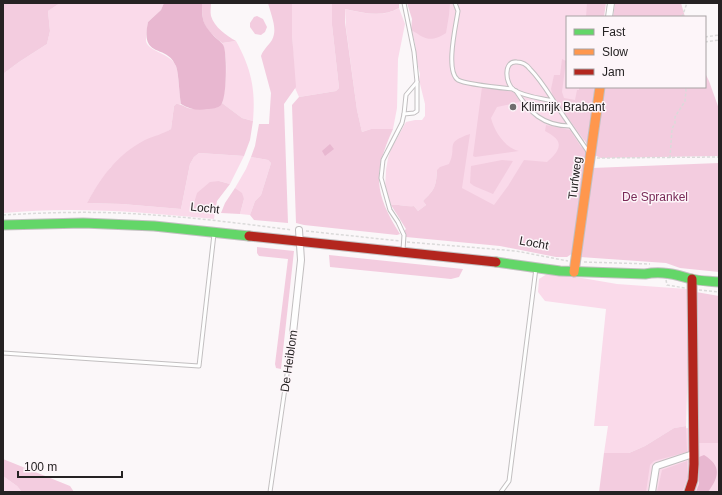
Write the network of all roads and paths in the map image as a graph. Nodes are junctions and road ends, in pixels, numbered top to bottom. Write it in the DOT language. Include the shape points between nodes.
graph roads {
  1 [pos="404,3"];
  2 [pos="455,3"];
  3 [pos="611,3"];
  4 [pos="687,3"];
  5 [pos="609,16"];
  6 [pos="682,16"];
  7 [pos="719,35"];
  8 [pos="706,37"];
  9 [pos="719,40"];
  10 [pos="706,42"];
  11 [pos="417,82"];
  12 [pos="600,88"];
  13 [pos="685,88"];
  14 [pos="514,90"];
  15 [pos="553,101"];
  16 [pos="404,114"];
  17 [pos="570,126"];
  18 [pos="590,156"];
  19 [pos="719,157"];
  20 [pos="670,158"];
  21 [pos="3,215"];
  22 [pos="3,225"];
  23 [pos="299,230"];
  24 [pos="214,232"];
  25 [pos="300,241"];
  26 [pos="404,242"];
  27 [pos="402,252"];
  28 [pos="576,261"];
  29 [pos="653,264"];
  30 [pos="536,267"];
  31 [pos="574,272"];
  32 [pos="692,279"];
  33 [pos="719,282"];
  34 [pos="293,333"];
  35 [pos="3,353"];
  36 [pos="694,454"];
  37 [pos="270,492"];
  38 [pos="500,492"];
  39 [pos="652,492"];
  40 [pos="689,492"];
  1 -- 11 [label="lane"];
  2 -- 14 [label="lane" via="458,11 452,65 454,75 461,81"];
  3 -- 5 [label="street"];
  4 -- 6 [label="path"];
  7 -- 8 [label="path"];
  9 -- 10 [label="path"];
  11 -- 16 [label="lane" via="406,95"];
  11 -- 16 [label="lane" via="417,111 414,114"];
  12 -- 18 [label="street, Turfweg"];
  13 -- 20 [label="path" via="685,101 675,117 672,129"];
  14 -- 15 [label="lane"];
  14 -- 15 [label="lane" via="506,79 507,72 510,64 518,62 530,68"];
  14 -- 17 [label="lane" via="539,118"];
  15 -- 17 [label="lane"];
  16 -- 26 [label="lane" via="384,160 381,178 390,210 398,222"];
  17 -- 18 [label="lane"];
  18 -- 20 [label="path" via="605,159"];
  18 -- 28 [label="street, Turfweg"];
  19 -- 20 [label="path"];
  21 -- 23 [label="path, Locht" via="117,213"];
  22 -- 24 [label="street, Locht" via="125,224"];
  23 -- 25 [label="street, De Heiblom"];
  23 -- 26 [label="path, Locht"];
  24 -- 25 [label="street, Locht"];
  24 -- 35 [label="lane" via="199,366"];
  25 -- 27 [label="street, Locht"];
  25 -- 34 [label="street, De Heiblom" via="301,260"];
  26 -- 27 [label="lane"];
  26 -- 28 [label="path, Locht" via="516,251"];
  27 -- 30 [label="street, Locht"];
  28 -- 29 [label="path, Locht"];
  28 -- 31 [label="street, Turfweg"];
  30 -- 31 [label="street, Locht"];
  30 -- 38 [label="lane" via="509,481"];
  31 -- 32 [label="street, Locht" via="645,274 681,281"];
  32 -- 33 [label="street, Locht"];
  32 -- 36 [label="street"];
  34 -- 37 [label="lane, De Heiblom"];
  36 -- 39 [label="street" via="657,466"];
  36 -- 40 [label="street" via="693,480"];
}
